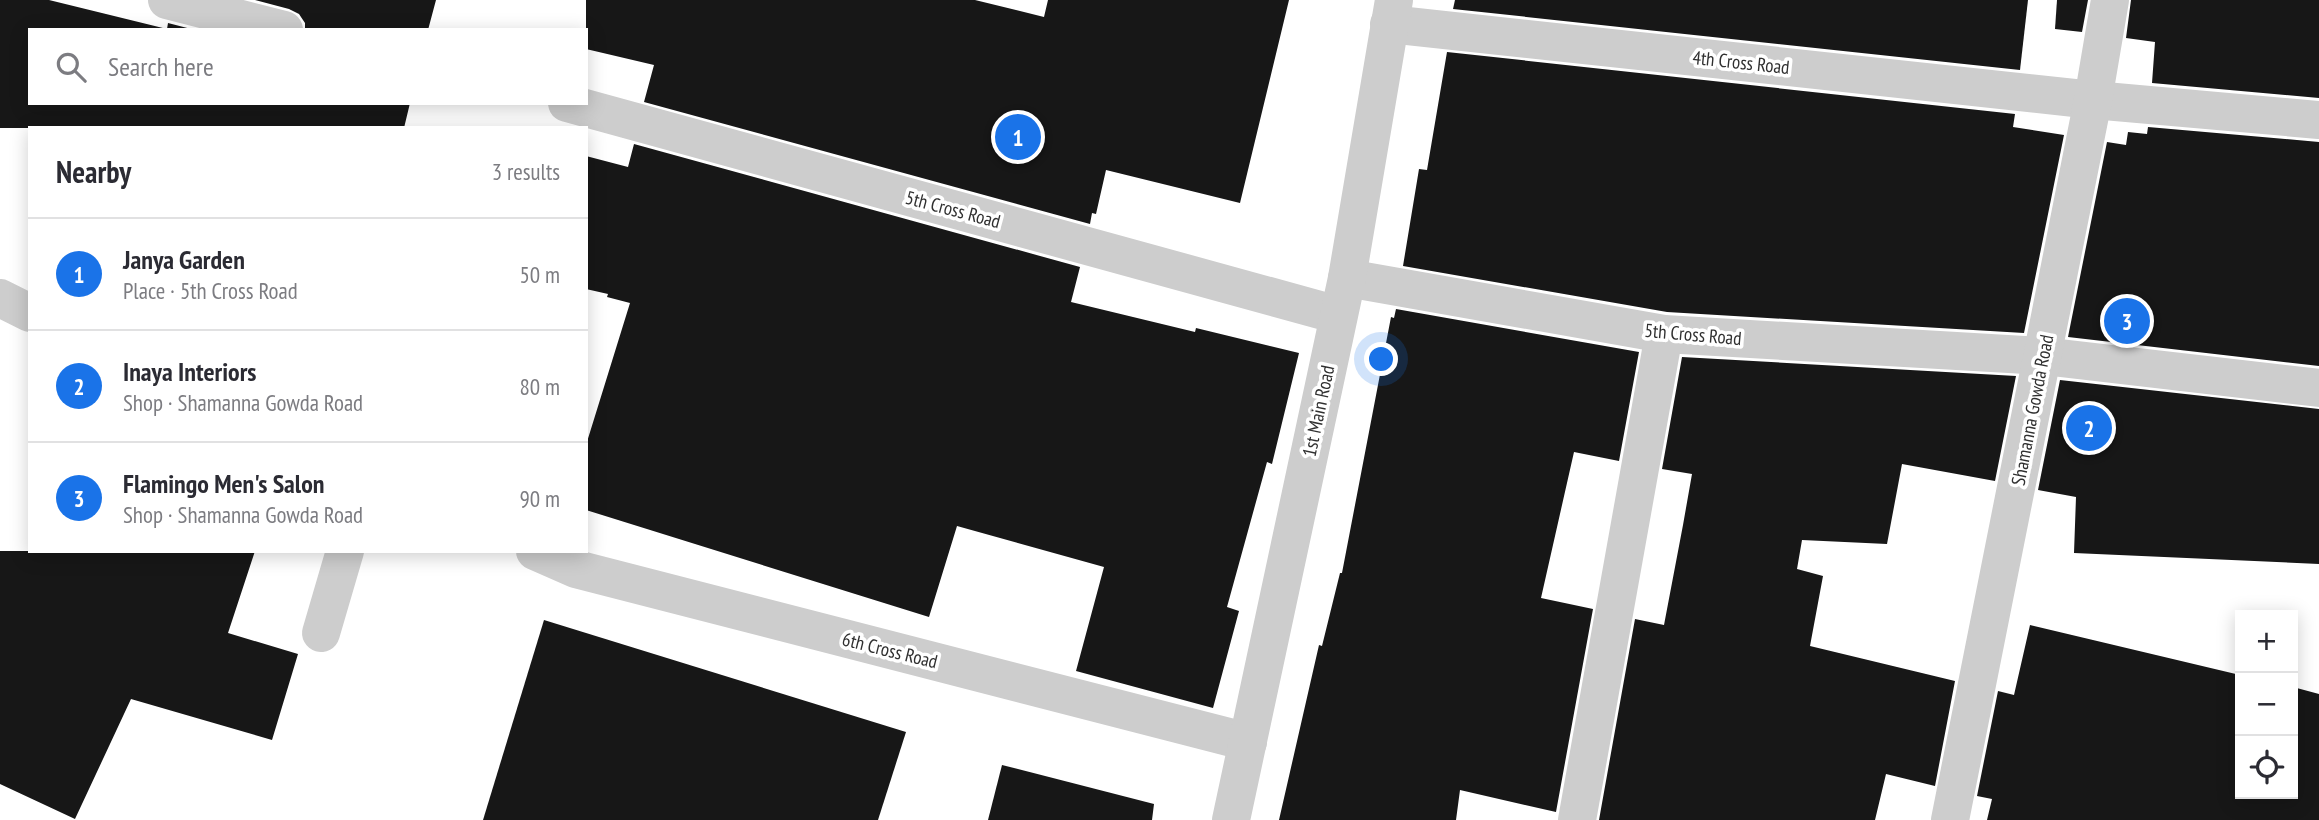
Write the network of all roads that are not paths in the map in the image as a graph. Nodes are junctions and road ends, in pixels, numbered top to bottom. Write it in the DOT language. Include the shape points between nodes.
graph roads {
  1 [pos="167,0"];
  2 [pos="2110,0"];
  3 [pos="1391,12"];
  4 [pos="276,28"];
  5 [pos="2093,100"];
  6 [pos="575,105"];
  7 [pos="2319,120"];
  8 [pos="1347,278"];
  9 [pos="0,298"];
  10 [pos="28,312"];
  11 [pos="1338,315"];
  12 [pos="1664,334"];
  13 [pos="2043,356"];
  14 [pos="2319,388"];
  15 [pos="344,553"];
  16 [pos="540,553"];
  17 [pos="321,633"];
  18 [pos="1248,742"];
  19 [pos="1231,820"];
  20 [pos="1577,820"];
  21 [pos="1950,820"];
  1 -- 4 [label="street"];
  2 -- 5 [label="street, Shamanna Gowda Road"];
  3 -- 5 [label="street, 4th Cross Road"];
  3 -- 8 [label="street, 1st Main Road"];
  5 -- 7 [label="street, 4th Cross Road"];
  5 -- 13 [label="street, Shamanna Gowda Road"];
  6 -- 11 [label="street, 5th Cross Road"];
  8 -- 11 [label="street, 1st Main Road"];
  8 -- 12 [label="street, 5th Cross Road"];
  9 -- 10 [label="street"];
  11 -- 18 [label="street, 1st Main Road"];
  12 -- 13 [label="street, 5th Cross Road"];
  12 -- 20 [label="street"];
  13 -- 14 [label="street, 5th Cross Road"];
  13 -- 21 [label="street, Shamanna Gowda Road"];
  15 -- 17 [label="street"];
  16 -- 18 [label="street, 6th Cross Road" via="576,569"];
  18 -- 19 [label="street, 1st Main Road"];
}
